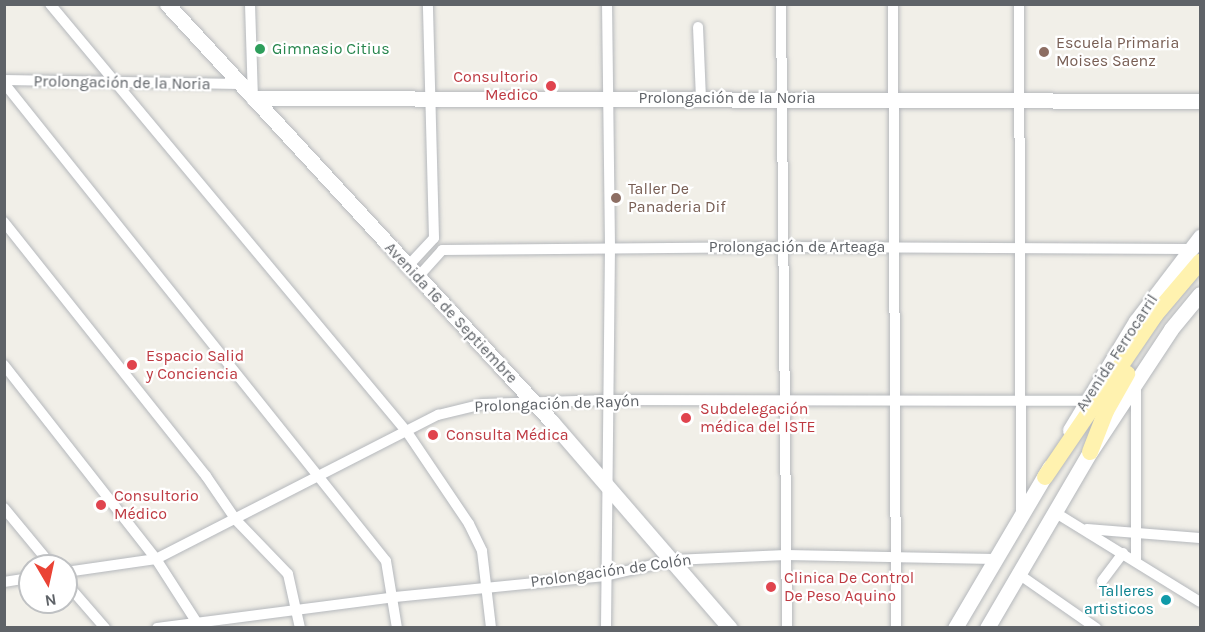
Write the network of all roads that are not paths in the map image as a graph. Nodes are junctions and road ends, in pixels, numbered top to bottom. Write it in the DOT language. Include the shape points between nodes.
graph roads {
  1 [pos="50,4"];
  2 [pos="167,4"];
  3 [pos="250,4"];
  4 [pos="428,4"];
  5 [pos="607,4"];
  6 [pos="781,4"];
  7 [pos="893,4"];
  8 [pos="1019,4"];
  9 [pos="698,27"];
  10 [pos="4,82"];
  11 [pos="240,84"];
  12 [pos="119,85"];
  13 [pos="893,97"];
  14 [pos="253,98"];
  15 [pos="607,98"];
  16 [pos="1018,98"];
  17 [pos="430,99"];
  18 [pos="701,99"];
  19 [pos="782,99"];
  20 [pos="1200,101"];
  21 [pos="4,222"];
  22 [pos="1200,237"];
  23 [pos="610,247"];
  24 [pos="784,247"];
  25 [pos="897,248"];
  26 [pos="1188,249"];
  27 [pos="1023,251"];
  28 [pos="1200,262"];
  29 [pos="413,272"];
  30 [pos="1200,278"];
  31 [pos="1200,294"];
  32 [pos="1159,320"];
  33 [pos="4,365"];
  34 [pos="1137,384"];
  35 [pos="608,400"];
  36 [pos="1019,400"];
  37 [pos="784,401"];
  38 [pos="1085,401"];
  39 [pos="533,402"];
  40 [pos="895,402"];
  41 [pos="407,432"];
  42 [pos="1090,452"];
  43 [pos="319,477"];
  44 [pos="1045,477"];
  45 [pos="609,486"];
  46 [pos="4,508"];
  47 [pos="1056,513"];
  48 [pos="1021,515"];
  49 [pos="236,520"];
  50 [pos="1086,529"];
  51 [pos="1137,532"];
  52 [pos="1200,538"];
  53 [pos="1123,553"];
  54 [pos="42,554"];
  55 [pos="786,555"];
  56 [pos="897,556"];
  57 [pos="156,559"];
  58 [pos="995,559"];
  59 [pos="673,560"];
  60 [pos="1136,560"];
  61 [pos="78,570"];
  62 [pos="1020,575"];
  63 [pos="605,576"];
  64 [pos="1102,581"];
  65 [pos="488,587"];
  66 [pos="78,597"];
  67 [pos="395,597"];
  68 [pos="1200,602"];
  69 [pos="298,611"];
  70 [pos="199,624"];
  71 [pos="105,627"];
  72 [pos="157,627"];
  73 [pos="300,627"];
  74 [pos="397,627"];
  75 [pos="491,627"];
  76 [pos="606,627"];
  77 [pos="730,627"];
  78 [pos="787,627"];
  79 [pos="896,627"];
  80 [pos="955,627"];
  81 [pos="987,627"];
  82 [pos="1096,627"];
  1 -- 12 [label="street"];
  2 -- 11 [label="street, Avenida 16 de Septiembre"];
  3 -- 14 [label="street"];
  4 -- 17 [label="street"];
  5 -- 15 [label="street"];
  6 -- 19 [label="street"];
  7 -- 13 [label="street"];
  8 -- 16 [label="street"];
  9 -- 18 [label="street"];
  10 -- 12 [label="street, Prolongación de la Noria"];
  10 -- 43 [label="street"];
  11 -- 12 [label="street, Prolongación de la Noria"];
  11 -- 14 [label="street, Avenida 16 de Septiembre"];
  12 -- 41 [label="street"];
  13 -- 16 [label="street, Prolongación de la Noria"];
  13 -- 19 [label="street, Prolongación de la Noria"];
  13 -- 25 [label="street"];
  14 -- 17 [label="street, Prolongación de la Noria"];
  14 -- 29 [label="street, Avenida 16 de Septiembre"];
  15 -- 17 [label="street, Prolongación de la Noria"];
  15 -- 18 [label="street, Prolongación de la Noria"];
  15 -- 23 [label="street"];
  16 -- 20 [label="street, Prolongación de la Noria"];
  16 -- 27 [label="street"];
  17 -- 29 [label="street" via="434,238"];
  18 -- 19 [label="street, Prolongación de la Noria"];
  19 -- 24 [label="street"];
  21 -- 49 [label="street" via="206,476"];
  22 -- 26 [label="street, Avenida Ferrocarril"];
  23 -- 24 [label="street, Prolongación de Arteaga"];
  23 -- 29 [label="street, Prolongación de Arteaga" via="442,250"];
  23 -- 35 [label="street"];
  24 -- 25 [label="street, Prolongación de Arteaga"];
  24 -- 37 [label="street"];
  25 -- 27 [label="street, Prolongación de Arteaga"];
  25 -- 40 [label="street"];
  26 -- 27 [label="street, Prolongación de Arteaga"];
  26 -- 38 [label="street, Avenida Ferrocarril"];
  27 -- 36 [label="street"];
  28 -- 32 [label="main road"];
  29 -- 39 [label="street, Avenida 16 de Septiembre"];
  30 -- 32 [label="main road"];
  31 -- 34 [label="street, Avenida Ferrocarril"];
  32 -- 42 [label="main road, Avenida Ferrocarril" via="1106,411"];
  32 -- 44 [label="main road, Avenida Ferrocarril"];
  33 -- 57 [label="street"];
  34 -- 42 [label="street, Avenida Ferrocarril"];
  34 -- 51 [label="street"];
  35 -- 37 [label="street, Prolongación de Rayón"];
  35 -- 39 [label="street, Prolongación de Rayón"];
  35 -- 45 [label="street"];
  36 -- 38 [label="street, Prolongación de Rayón"];
  36 -- 40 [label="street, Prolongación de Rayón"];
  36 -- 48 [label="street"];
  37 -- 40 [label="street, Prolongación de Rayón"];
  37 -- 55 [label="street"];
  38 -- 44 [label="street, Avenida Ferrocarril"];
  39 -- 41 [label="street, Prolongación de Rayón" via="471,407 438,415"];
  39 -- 45 [label="street, Avenida 16 de Septiembre"];
  40 -- 56 [label="street"];
  41 -- 43 [label="street, Prolongación de Rayón"];
  41 -- 65 [label="street" via="469,524 482,551"];
  42 -- 47 [label="street, Avenida Ferrocarril"];
  43 -- 49 [label="street, Prolongación de Rayón"];
  43 -- 67 [label="street" via="386,561"];
  44 -- 48 [label="street, Avenida Ferrocarril"];
  45 -- 59 [label="street, Avenida 16 de Septiembre"];
  45 -- 63 [label="street"];
  46 -- 54 [label="street"];
  47 -- 50 [label="street"];
  47 -- 62 [label="street, Avenida Ferrocarril"];
  48 -- 58 [label="street, Avenida Ferrocarril"];
  49 -- 57 [label="street, Prolongación de Rayón"];
  49 -- 69 [label="street" via="288,574"];
  50 -- 51 [label="street"];
  50 -- 53 [label="street"];
  51 -- 52 [label="street"];
  51 -- 60 [label="street"];
  53 -- 60 [label="street"];
  53 -- 64 [label="street"];
  55 -- 56 [label="street, Prolongación de Colón"];
  55 -- 59 [label="street, Prolongación de Colón"];
  55 -- 78 [label="street"];
  56 -- 58 [label="street, Prolongación de Colón"];
  56 -- 79 [label="street"];
  57 -- 61 [label="street, Prolongación de Rayón"];
  57 -- 70 [label="street"];
  58 -- 80 [label="street, Avenida Ferrocarril"];
  59 -- 63 [label="street, Prolongación de Colón"];
  59 -- 77 [label="street, Avenida 16 de Septiembre"];
  60 -- 68 [label="street"];
  62 -- 81 [label="street, Avenida Ferrocarril"];
  62 -- 82 [label="street"];
  63 -- 65 [label="street, Prolongación de Colón"];
  63 -- 76 [label="street"];
  65 -- 67 [label="street, Prolongación de Colón"];
  65 -- 75 [label="street"];
  66 -- 71 [label="street"];
  67 -- 69 [label="street, Prolongación de Colón"];
  67 -- 74 [label="street"];
  69 -- 70 [label="street, Prolongación de Colón"];
  69 -- 73 [label="street"];
  70 -- 72 [label="street, Prolongación de Colón"];
}
